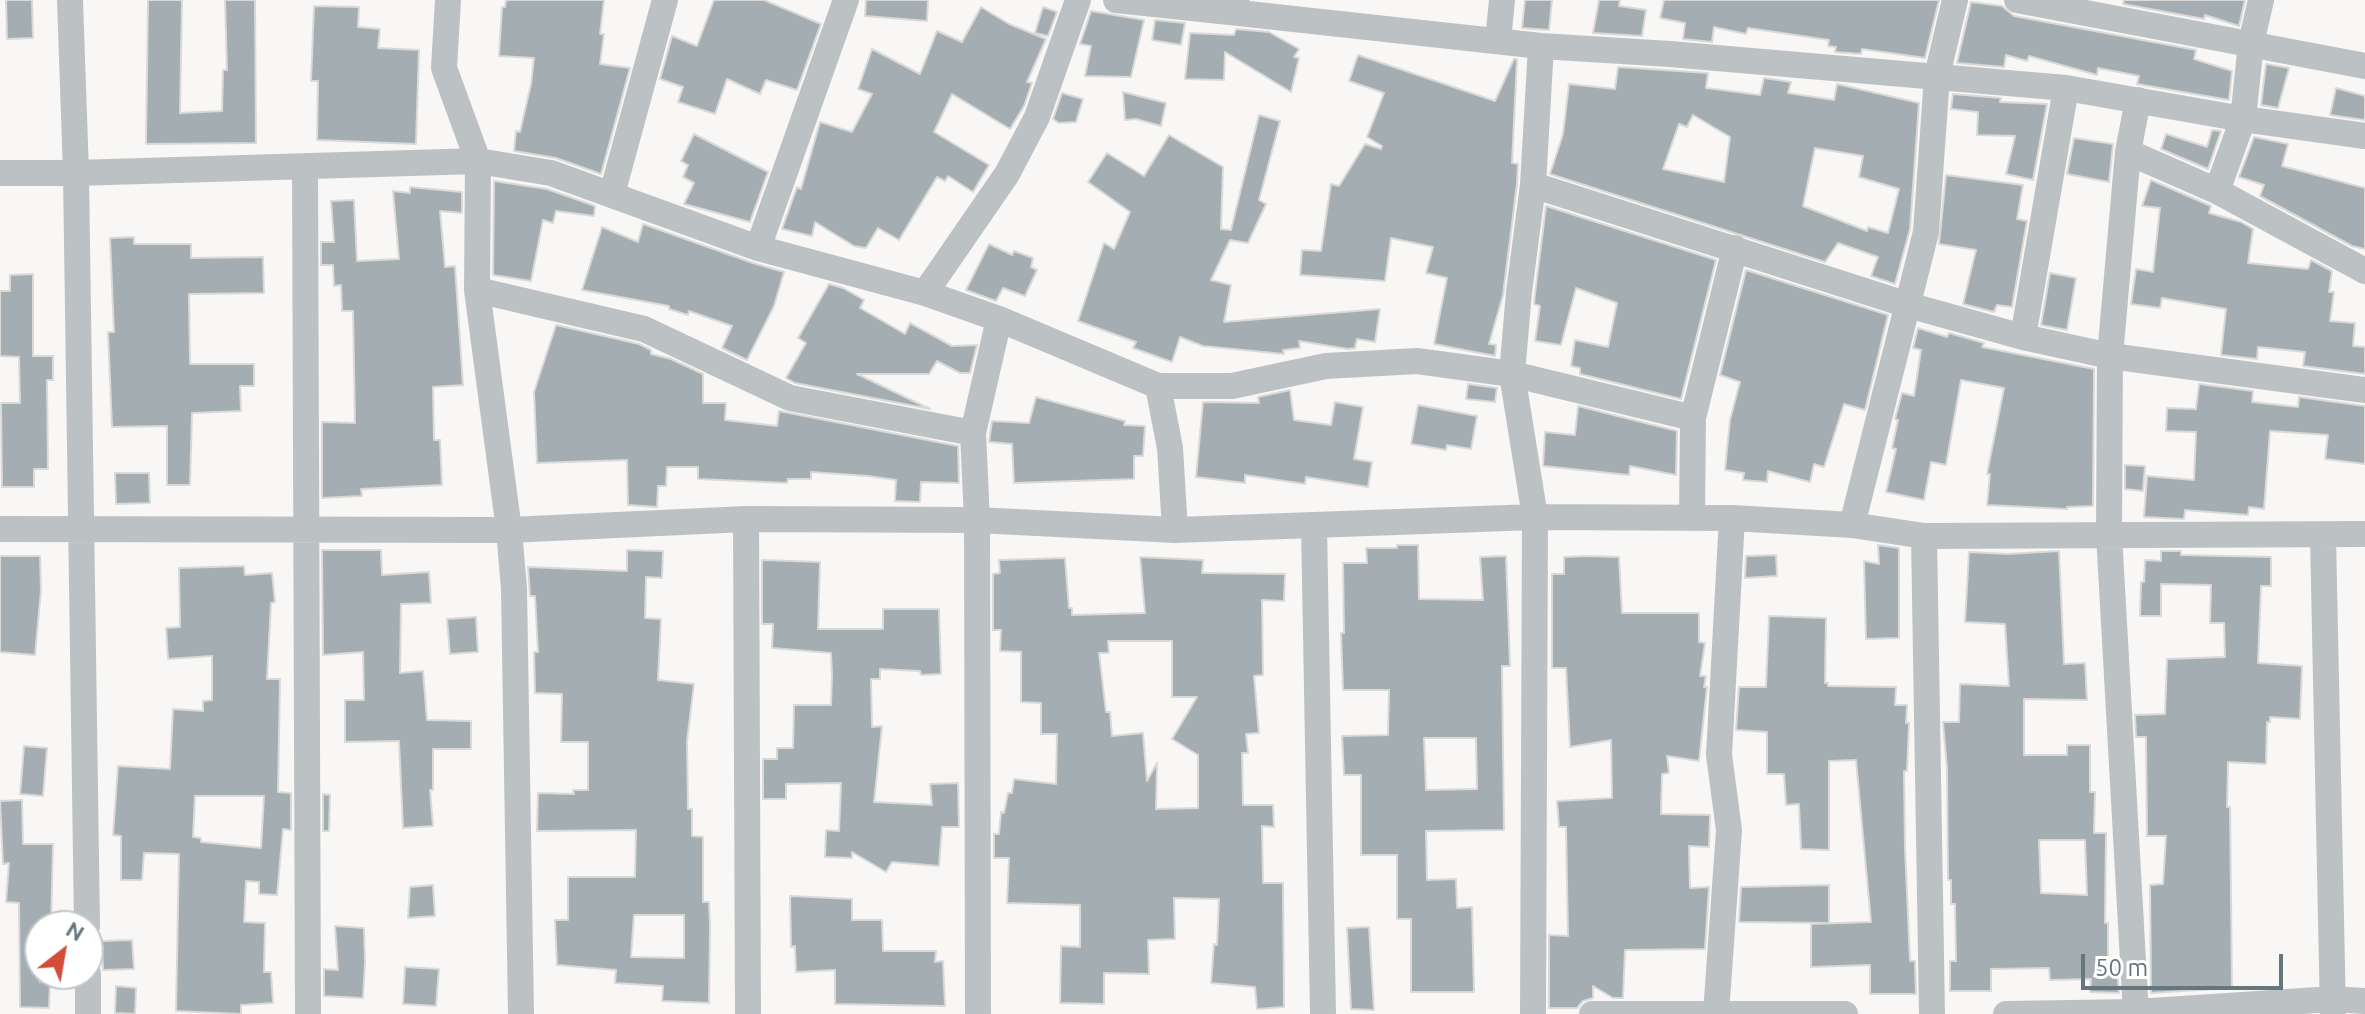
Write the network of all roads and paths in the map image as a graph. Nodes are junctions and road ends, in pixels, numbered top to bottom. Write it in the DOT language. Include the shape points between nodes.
graph roads {
  1 [pos="70,0"];
  2 [pos="448,0"];
  3 [pos="665,0"];
  4 [pos="846,0"];
  5 [pos="1078,0"];
  6 [pos="1116,0"];
  7 [pos="1502,0"];
  8 [pos="1955,0"];
  9 [pos="2017,0"];
  10 [pos="2261,0"];
  11 [pos="1237,6"];
  12 [pos="2085,6"];
  13 [pos="1498,41"];
  14 [pos="2251,43"];
  15 [pos="1541,46"];
  16 [pos="2365,66"];
  17 [pos="1937,76"];
  18 [pos="2066,88"];
  19 [pos="2138,100"];
  20 [pos="2243,119"];
  21 [pos="2365,136"];
  22 [pos="2128,152"];
  23 [pos="478,161"];
  24 [pos="305,167"];
  25 [pos="0,173"];
  26 [pos="76,173"];
  27 [pos="1533,185"];
  28 [pos="2217,191"];
  29 [pos="612,194"];
  30 [pos="758,248"];
  31 [pos="1735,248"];
  32 [pos="2365,271"];
  33 [pos="477,290"];
  34 [pos="925,293"];
  35 [pos="1908,305"];
  36 [pos="999,319"];
  37 [pos="2023,337"];
  38 [pos="2110,356"];
  39 [pos="1512,374"];
  40 [pos="1158,386"];
  41 [pos="2365,390"];
  42 [pos="1693,418"];
  43 [pos="973,433"];
  44 [pos="1535,517"];
  45 [pos="1692,518"];
  46 [pos="1732,518"];
  47 [pos="746,519"];
  48 [pos="977,520"];
  49 [pos="1852,525"];
  50 [pos="1314,526"];
  51 [pos="306,528"];
  52 [pos="0,529"];
  53 [pos="82,529"];
  54 [pos="509,530"];
  55 [pos="1175,530"];
  56 [pos="2109,534"];
  57 [pos="2365,534"];
  58 [pos="1924,536"];
  59 [pos="2323,536"];
  60 [pos="87,910"];
  61 [pos="88,990"];
  62 [pos="2365,1001"];
  63 [pos="2333,1006"];
  64 [pos="1716,1013"];
  65 [pos="2136,1013"];
  66 [pos="88,1014"];
  67 [pos="308,1014"];
  68 [pos="521,1014"];
  69 [pos="748,1014"];
  70 [pos="978,1014"];
  71 [pos="1323,1014"];
  72 [pos="1533,1014"];
  73 [pos="1592,1014"];
  74 [pos="1845,1014"];
  75 [pos="1932,1014"];
  76 [pos="2006,1014"];
  1 -- 26 [label="street"];
  2 -- 23 [label="street" via="444,68"];
  3 -- 29 [label="street"];
  4 -- 30 [label="street"];
  5 -- 34 [label="street" via="1037,117 1015,160"];
  6 -- 11 [label="street"];
  7 -- 13 [label="street"];
  8 -- 17 [label="street"];
  9 -- 12 [label="street"];
  10 -- 14 [label="street"];
  11 -- 13 [label="street"];
  12 -- 14 [label="street"];
  13 -- 15 [label="street"];
  14 -- 16 [label="street"];
  14 -- 20 [label="street"];
  15 -- 17 [label="street"];
  15 -- 27 [label="street"];
  17 -- 18 [label="street"];
  17 -- 35 [label="street" via="1926,232"];
  18 -- 19 [label="street"];
  18 -- 37 [label="street"];
  19 -- 20 [label="street"];
  19 -- 22 [label="street"];
  20 -- 21 [label="street"];
  20 -- 28 [label="street"];
  22 -- 28 [label="street"];
  22 -- 38 [label="street"];
  23 -- 24 [label="street"];
  23 -- 29 [label="street" via="551,173"];
  23 -- 33 [label="street"];
  24 -- 26 [label="street"];
  24 -- 51 [label="street"];
  25 -- 26 [label="street"];
  26 -- 53 [label="street"];
  27 -- 31 [label="street"];
  27 -- 39 [label="street"];
  28 -- 32 [label="street"];
  29 -- 30 [label="street"];
  30 -- 34 [label="street"];
  31 -- 35 [label="street"];
  31 -- 42 [label="street"];
  33 -- 43 [label="street" via="644,329 790,398"];
  33 -- 54 [label="street"];
  34 -- 36 [label="street"];
  35 -- 37 [label="street"];
  35 -- 49 [label="street"];
  36 -- 40 [label="street"];
  36 -- 43 [label="street"];
  37 -- 38 [label="street"];
  38 -- 41 [label="street"];
  38 -- 56 [label="street"];
  39 -- 40 [label="street" via="1417,361 1326,366 1232,386"];
  39 -- 42 [label="street"];
  39 -- 44 [label="street"];
  40 -- 55 [label="street" via="1170,448"];
  42 -- 45 [label="street"];
  43 -- 48 [label="street"];
  44 -- 45 [label="street"];
  44 -- 50 [label="street"];
  44 -- 72 [label="street"];
  45 -- 46 [label="street"];
  46 -- 49 [label="street"];
  46 -- 64 [label="street" via="1719,755 1729,830"];
  47 -- 48 [label="street"];
  47 -- 54 [label="street"];
  47 -- 69 [label="street"];
  48 -- 55 [label="street"];
  48 -- 70 [label="street"];
  49 -- 58 [label="street"];
  50 -- 55 [label="street"];
  50 -- 71 [label="street"];
  51 -- 53 [label="street"];
  51 -- 54 [label="street"];
  51 -- 67 [label="street"];
  52 -- 53 [label="street"];
  53 -- 60 [label="street"];
  54 -- 68 [label="street"];
  56 -- 58 [label="street"];
  56 -- 59 [label="street"];
  56 -- 65 [label="street"];
  57 -- 59 [label="street"];
  58 -- 75 [label="street"];
  59 -- 63 [label="street"];
  61 -- 66 [label="street"];
  62 -- 63 [label="street"];
  63 -- 65 [label="street"];
  64 -- 73 [label="street"];
  64 -- 74 [label="street"];
  65 -- 76 [label="street"];
}
